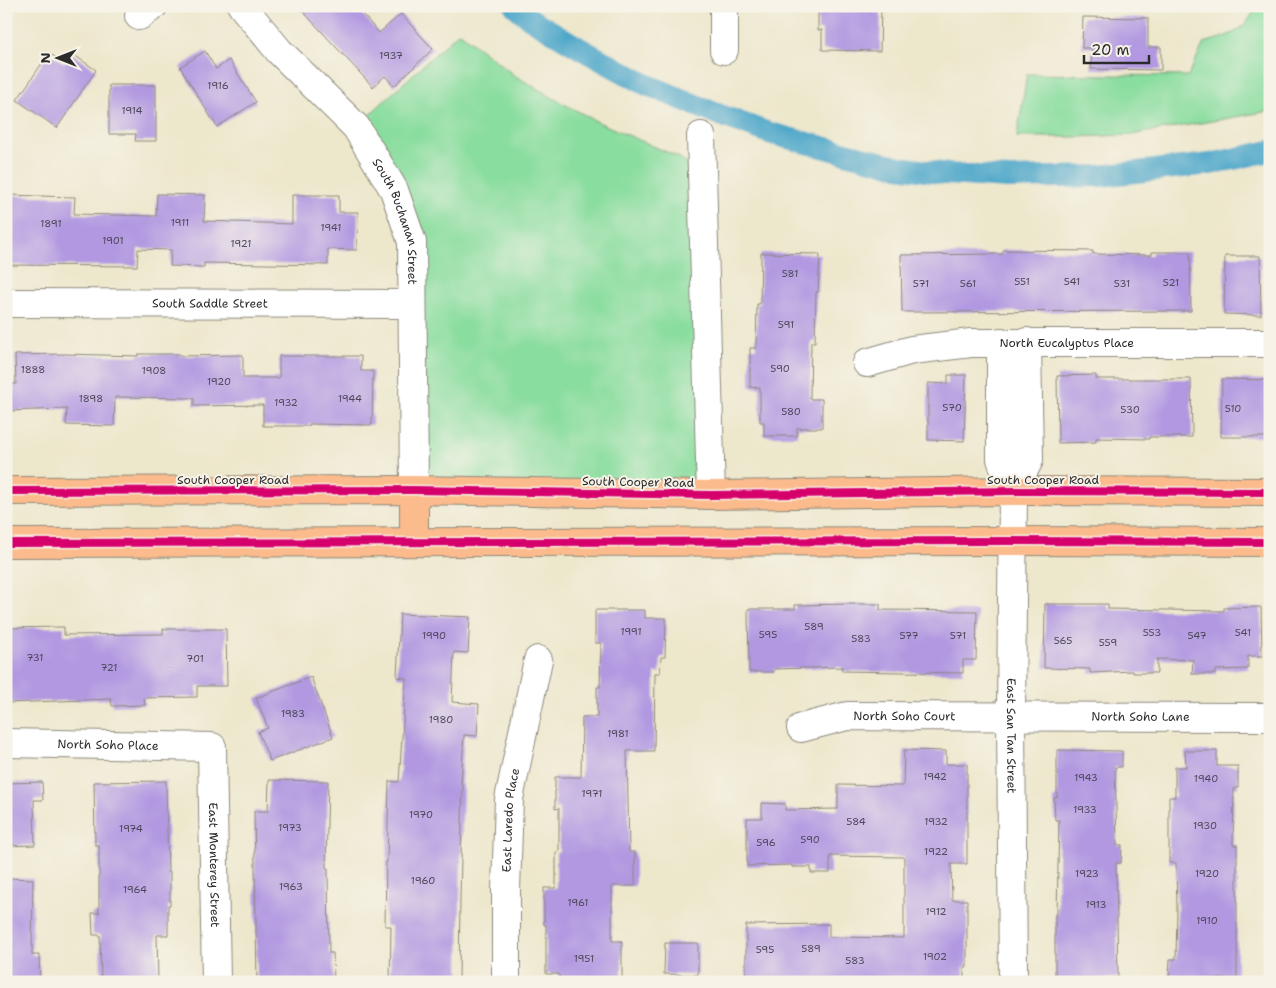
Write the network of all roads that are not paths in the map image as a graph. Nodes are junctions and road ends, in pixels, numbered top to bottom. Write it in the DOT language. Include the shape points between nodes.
graph roads {
  1 [pos="242,6"];
  2 [pos="724,6"];
  3 [pos="724,50"];
  4 [pos="701,136"];
  5 [pos="6,303"];
  6 [pos="412,304"];
  7 [pos="1014,342"];
  8 [pos="1270,343"];
  9 [pos="867,363"];
  10 [pos="1001,408"];
  11 [pos="1028,408"];
  12 [pos="414,490"];
  13 [pos="6,491"];
  14 [pos="1013,491"];
  15 [pos="1270,492"];
  16 [pos="710,495"];
  17 [pos="414,541"];
  18 [pos="1014,541"];
  19 [pos="1270,542"];
  20 [pos="6,543"];
  21 [pos="538,660"];
  22 [pos="1011,716"];
  23 [pos="1270,717"];
  24 [pos="801,728"];
  25 [pos="6,743"];
  26 [pos="212,747"];
  27 [pos="216,982"];
  28 [pos="506,982"];
  29 [pos="1013,982"];
  1 -- 6 [label="street, South Buchanan Street" via="279,51 356,127 394,190 412,242"];
  2 -- 3 [label="street"];
  4 -- 16 [label="street"];
  5 -- 6 [label="street, South Saddle Street"];
  6 -- 12 [label="street, South Buchanan Street"];
  7 -- 8 [label="street, North Eucalyptus Place"];
  7 -- 9 [label="street, North Eucalyptus Place" via="912,350"];
  7 -- 10 [label="street, East San Tan Street"];
  7 -- 11 [label="street, East San Tan Street"];
  10 -- 11 [label="street"];
  10 -- 14 [label="street, East San Tan Street" via="1001,459"];
  11 -- 14 [label="street, East San Tan Street" via="1029,460"];
  12 -- 13 [label="main road, South Cooper Road"];
  12 -- 16 [label="main road, South Cooper Road"];
  12 -- 17 [label="main road"];
  14 -- 15 [label="main road, South Cooper Road"];
  14 -- 16 [label="main road, South Cooper Road"];
  14 -- 18 [label="street, East San Tan Street"];
  17 -- 18 [label="main road"];
  17 -- 20 [label="main road"];
  18 -- 19 [label="main road"];
  18 -- 22 [label="street, East San Tan Street"];
  21 -- 28 [label="street, East Laredo Place" via="509,799"];
  22 -- 23 [label="street, North Soho Lane"];
  22 -- 24 [label="street, North Soho Court" via="847,716"];
  22 -- 29 [label="street, East San Tan Street"];
  25 -- 26 [label="street, North Soho Place"];
  26 -- 27 [label="street, East Monterey Street"];
}
